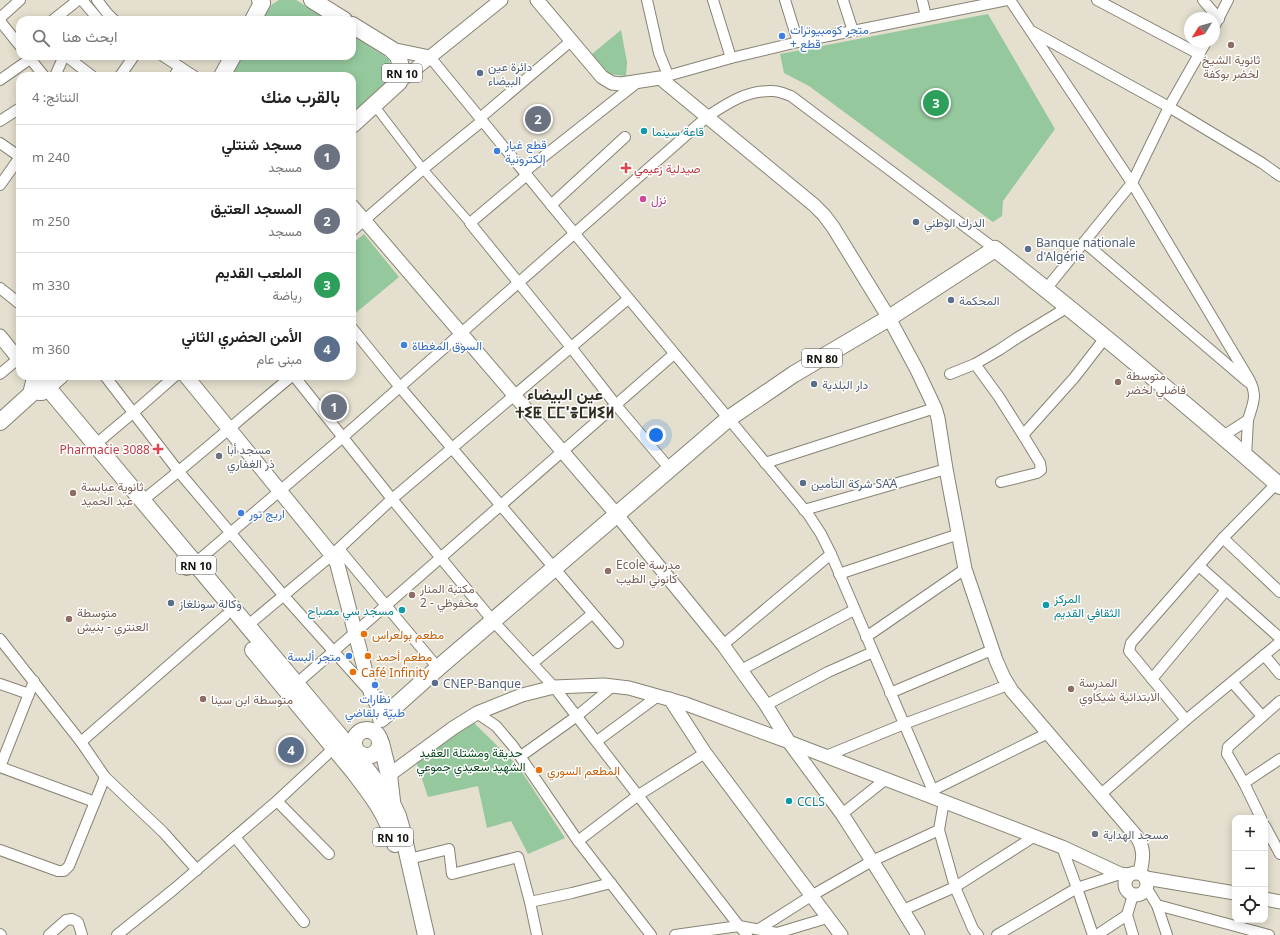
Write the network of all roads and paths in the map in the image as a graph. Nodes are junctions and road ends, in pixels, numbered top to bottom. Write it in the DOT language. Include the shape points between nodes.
graph roads {
  1 [pos="20,0"];
  2 [pos="78,0"];
  3 [pos="82,0"];
  4 [pos="97,0"];
  5 [pos="312,0"];
  6 [pos="501,0"];
  7 [pos="538,0"];
  8 [pos="647,0"];
  9 [pos="713,0"];
  10 [pos="785,0"];
  11 [pos="843,0"];
  12 [pos="922,0"];
  13 [pos="1007,0"];
  14 [pos="1010,0"];
  15 [pos="1097,0"];
  16 [pos="1203,0"];
  17 [pos="1228,0"];
  18 [pos="263,1"];
  19 [pos="1210,12"];
  20 [pos="106,13"];
  21 [pos="1220,15"];
  22 [pos="59,16"];
  23 [pos="94,16"];
  24 [pos="102,16"];
  25 [pos="109,16"];
  26 [pos="255,16"];
  27 [pos="338,16"];
  28 [pos="926,16"];
  29 [pos="0,18"];
  30 [pos="0,21"];
  31 [pos="356,27"];
  32 [pos="853,31"];
  33 [pos="1031,31"];
  34 [pos="16,41"];
  35 [pos="571,41"];
  36 [pos="798,42"];
  37 [pos="1202,48"];
  38 [pos="391,49"];
  39 [pos="1199,54"];
  40 [pos="430,57"];
  41 [pos="731,58"];
  42 [pos="25,60"];
  43 [pos="31,60"];
  44 [pos="63,60"];
  45 [pos="70,60"];
  46 [pos="131,60"];
  47 [pos="169,60"];
  48 [pos="231,60"];
  49 [pos="180,67"];
  50 [pos="41,72"];
  51 [pos="57,72"];
  52 [pos="87,72"];
  53 [pos="123,72"];
  54 [pos="177,72"];
  55 [pos="188,72"];
  56 [pos="224,72"];
  57 [pos="664,76"];
  58 [pos="0,80"];
  59 [pos="639,81"];
  60 [pos="399,82"];
  61 [pos="374,105"];
  62 [pos="1169,107"];
  63 [pos="16,111"];
  64 [pos="708,116"];
  65 [pos="481,119"];
  66 [pos="356,121"];
  67 [pos="0,122"];
  68 [pos="625,137"];
  69 [pos="2,143"];
  70 [pos="16,154"];
  71 [pos="16,163"];
  72 [pos="423,168"];
  73 [pos="525,174"];
  74 [pos="1280,176"];
  75 [pos="1132,183"];
  76 [pos="0,185"];
  77 [pos="551,205"];
  78 [pos="356,210"];
  79 [pos="365,220"];
  80 [pos="470,223"];
  81 [pos="356,228"];
  82 [pos="575,234"];
  83 [pos="1084,242"];
  84 [pos="994,249"];
  85 [pos="518,283"];
  86 [pos="0,288"];
  87 [pos="1046,289"];
  88 [pos="628,299"];
  89 [pos="16,301"];
  90 [pos="1068,308"];
  91 [pos="889,318"];
  92 [pos="356,333"];
  93 [pos="460,334"];
  94 [pos="0,336"];
  95 [pos="1105,338"];
  96 [pos="570,346"];
  97 [pos="674,354"];
  98 [pos="16,356"];
  99 [pos="16,362"];
  100 [pos="975,364"];
  101 [pos="0,374"];
  102 [pos="950,374"];
  103 [pos="47,380"];
  104 [pos="108,380"];
  105 [pos="170,380"];
  106 [pos="189,380"];
  107 [pos="288,380"];
  108 [pos="296,380"];
  109 [pos="37,383"];
  110 [pos="399,386"];
  111 [pos="1254,387"];
  112 [pos="513,396"];
  113 [pos="616,405"];
  114 [pos="935,408"];
  115 [pos="134,412"];
  116 [pos="728,419"];
  117 [pos="1248,420"];
  118 [pos="0,422"];
  119 [pos="228,428"];
  120 [pos="1023,435"];
  121 [pos="1223,436"];
  122 [pos="343,437"];
  123 [pos="96,444"];
  124 [pos="452,449"];
  125 [pos="562,452"];
  126 [pos="1246,457"];
  127 [pos="765,463"];
  128 [pos="946,469"];
  129 [pos="670,470"];
  130 [pos="179,472"];
  131 [pos="1001,482"];
  132 [pos="1278,484"];
  133 [pos="279,490"];
  134 [pos="392,499"];
  135 [pos="143,500"];
  136 [pos="501,506"];
  137 [pos="804,510"];
  138 [pos="617,516"];
  139 [pos="230,533"];
  140 [pos="958,534"];
  141 [pos="1223,538"];
  142 [pos="335,552"];
  143 [pos="831,554"];
  144 [pos="441,558"];
  145 [pos="191,566"];
  146 [pos="1199,566"];
  147 [pos="554,569"];
  148 [pos="965,569"];
  149 [pos="839,574"];
  150 [pos="1226,590"];
  151 [pos="1280,592"];
  152 [pos="284,596"];
  153 [pos="386,605"];
  154 [pos="854,610"];
  155 [pos="592,614"];
  156 [pos="225,616"];
  157 [pos="493,621"];
  158 [pos="247,626"];
  159 [pos="354,632"];
  160 [pos="866,637"];
  161 [pos="1280,638"];
  162 [pos="0,639"];
  163 [pos="1280,642"];
  164 [pos="618,643"];
  165 [pos="723,645"];
  166 [pos="992,650"];
  167 [pos="333,652"];
  168 [pos="873,652"];
  169 [pos="1264,655"];
  170 [pos="533,663"];
  171 [pos="438,668"];
  172 [pos="741,670"];
  173 [pos="1280,674"];
  174 [pos="1152,679"];
  175 [pos="34,681"];
  176 [pos="1232,682"];
  177 [pos="0,684"];
  178 [pos="296,684"];
  179 [pos="613,686"];
  180 [pos="1008,686"];
  181 [pos="554,687"];
  182 [pos="371,693"];
  183 [pos="890,693"];
  184 [pos="29,694"];
  185 [pos="664,698"];
  186 [pos="1280,701"];
  187 [pos="766,705"];
  188 [pos="477,713"];
  189 [pos="576,716"];
  190 [pos="1262,716"];
  191 [pos="382,717"];
  192 [pos="1186,720"];
  193 [pos="904,724"];
  194 [pos="1048,733"];
  195 [pos="380,740"];
  196 [pos="597,741"];
  197 [pos="80,742"];
  198 [pos="789,742"];
  199 [pos="343,744"];
  200 [pos="705,753"];
  201 [pos="359,755"];
  202 [pos="521,756"];
  203 [pos="826,756"];
  204 [pos="1280,759"];
  205 [pos="0,767"];
  206 [pos="389,775"];
  207 [pos="106,777"];
  208 [pos="886,779"];
  209 [pos="1244,783"];
  210 [pos="1100,795"];
  211 [pos="637,796"];
  212 [pos="938,796"];
  213 [pos="277,801"];
  214 [pos="95,802"];
  215 [pos="392,805"];
  216 [pos="842,814"];
  217 [pos="1260,815"];
  218 [pos="939,830"];
  219 [pos="1268,832"];
  220 [pos="1035,836"];
  221 [pos="235,838"];
  222 [pos="578,841"];
  223 [pos="1062,847"];
  224 [pos="0,850"];
  225 [pos="329,854"];
  226 [pos="1280,854"];
  227 [pos="409,859"];
  228 [pos="872,861"];
  229 [pos="197,870"];
  230 [pos="1136,878"];
  231 [pos="611,883"];
  232 [pos="955,887"];
  233 [pos="1078,888"];
  234 [pos="1232,893"];
  235 [pos="1133,895"];
  236 [pos="811,896"];
  237 [pos="1268,900"];
  238 [pos="530,902"];
  239 [pos="1280,902"];
  240 [pos="1157,905"];
  241 [pos="903,910"];
  242 [pos="1127,915"];
  243 [pos="828,918"];
  244 [pos="304,922"];
  245 [pos="739,926"];
  246 [pos="759,929"];
  247 [pos="1247,932"];
  248 [pos="777,934"];
  249 [pos="49,935"];
  250 [pos="82,935"];
  251 [pos="117,935"];
  252 [pos="417,935"];
  253 [pos="426,935"];
  254 [pos="537,935"];
  255 [pos="651,935"];
  256 [pos="675,935"];
  257 [pos="747,935"];
  258 [pos="841,935"];
  259 [pos="918,935"];
  260 [pos="978,935"];
  261 [pos="997,935"];
  262 [pos="1092,935"];
  263 [pos="1097,935"];
  264 [pos="1133,935"];
  265 [pos="1167,935"];
  266 [pos="1269,935"];
  1 -- 29 [label="street"];
  2 -- 22 [label="street"];
  3 -- 23 [label="street"];
  4 -- 20 [label="street"];
  5 -- 27 [label="main road"];
  6 -- 40 [label="street"];
  7 -- 35 [label="street"];
  8 -- 57 [label="street"];
  9 -- 41 [label="street"];
  10 -- 36 [label="street"];
  11 -- 32 [label="street"];
  12 -- 28 [label="street"];
  13 -- 28 [label="street"];
  14 -- 33 [label="street"];
  15 -- 39 [label="street"];
  16 -- 19 [label="street"];
  17 -- 21 [label="street"];
  18 -- 26 [label="main road"];
  20 -- 24 [label="street"];
  20 -- 25 [label="street"];
  28 -- 32 [label="street"];
  30 -- 34 [label="street"];
  31 -- 38 [label="main road, RN 10"];
  32 -- 36 [label="street"];
  33 -- 62 [label="street"];
  33 -- 75 [label="street"];
  35 -- 59 [label="street" via="602,77 612,83"];
  35 -- 65 [label="street"];
  36 -- 41 [label="street"];
  37 -- 39 [label="street"];
  38 -- 40 [label="street"];
  38 -- 60 [label="main road, RN 10" via="401,63"];
  39 -- 62 [label="street"];
  40 -- 60 [label="street"];
  40 -- 65 [label="street"];
  41 -- 57 [label="street"];
  42 -- 58 [label="street"];
  43 -- 50 [label="street"];
  44 -- 51 [label="street"];
  45 -- 52 [label="street"];
  46 -- 53 [label="street"];
  47 -- 49 [label="street"];
  48 -- 56 [label="main road"];
  49 -- 54 [label="street"];
  49 -- 55 [label="street"];
  57 -- 59 [label="street"];
  57 -- 64 [label="street"];
  59 -- 73 [label="street"];
  60 -- 61 [label="main road, RN 10"];
  61 -- 66 [label="main road, RN 10"];
  61 -- 72 [label="street"];
  62 -- 74 [label="street"];
  62 -- 75 [label="street"];
  63 -- 67 [label="street"];
  64 -- 82 [label="street"];
  64 -- 84 [label="street" via="732,100 753,92 774,90 791,96"];
  64 -- 91 [label="street" via="824,216"];
  65 -- 72 [label="street"];
  65 -- 73 [label="street"];
  68 -- 77 [label="street"];
  69 -- 70 [label="street"];
  71 -- 76 [label="street"];
  72 -- 79 [label="street"];
  72 -- 80 [label="street"];
  73 -- 77 [label="street"];
  73 -- 80 [label="street"];
  75 -- 83 [label="street"];
  75 -- 111 [label="street"];
  77 -- 82 [label="street"];
  78 -- 79 [label="street"];
  79 -- 81 [label="street"];
  79 -- 93 [label="street"];
  80 -- 85 [label="street"];
  82 -- 85 [label="street"];
  82 -- 88 [label="street"];
  83 -- 87 [label="street"];
  83 -- 111 [label="street"];
  84 -- 87 [label="main road"];
  84 -- 91 [label="main road, RN 80"];
  85 -- 93 [label="street"];
  85 -- 96 [label="street"];
  86 -- 89 [label="street"];
  87 -- 90 [label="main road"];
  88 -- 96 [label="street"];
  88 -- 97 [label="street"];
  90 -- 95 [label="main road"];
  90 -- 100 [label="street"];
  91 -- 114 [label="street"];
  91 -- 116 [label="main road, RN 80" via="794,374"];
  92 -- 110 [label="street"];
  93 -- 110 [label="street"];
  93 -- 112 [label="street"];
  94 -- 98 [label="street"];
  95 -- 120 [label="street" via="1074,378"];
  95 -- 121 [label="main road"];
  96 -- 112 [label="street"];
  96 -- 113 [label="street"];
  97 -- 113 [label="street"];
  97 -- 116 [label="street"];
  99 -- 101 [label="street"];
  100 -- 102 [label="street"];
  100 -- 120 [label="street"];
  103 -- 109 [label="main road"];
  104 -- 115 [label="street"];
  105 -- 115 [label="street"];
  106 -- 119 [label="main road"];
  107 -- 119 [label="street"];
  108 -- 122 [label="street"];
  109 -- 118 [label="main road"];
  109 -- 123 [label="main road, RN 10"];
  109 -- 145 [label="main road, RN 10"];
  110 -- 122 [label="street"];
  110 -- 124 [label="street"];
  111 -- 117 [label="street" via="1255,398"];
  112 -- 124 [label="street"];
  112 -- 125 [label="street"];
  113 -- 125 [label="street"];
  113 -- 129 [label="street"];
  114 -- 127 [label="street"];
  114 -- 128 [label="street"];
  115 -- 123 [label="street"];
  115 -- 130 [label="street"];
  116 -- 127 [label="street"];
  116 -- 129 [label="main road, RN 80"];
  117 -- 121 [label="street"];
  117 -- 126 [label="street"];
  119 -- 130 [label="street"];
  119 -- 133 [label="main road"];
  120 -- 131 [label="street" via="1040,463 1041,470"];
  121 -- 126 [label="main road"];
  122 -- 133 [label="street"];
  122 -- 134 [label="street"];
  123 -- 135 [label="main road, RN 10"];
  124 -- 134 [label="street"];
  124 -- 136 [label="street"];
  125 -- 136 [label="street"];
  125 -- 138 [label="street"];
  126 -- 132 [label="main road"];
  127 -- 137 [label="street"];
  128 -- 137 [label="street"];
  128 -- 140 [label="street"];
  129 -- 138 [label="main road, RN 80"];
  130 -- 135 [label="street"];
  130 -- 139 [label="street"];
  132 -- 141 [label="street"];
  133 -- 139 [label="street"];
  133 -- 142 [label="main road"];
  134 -- 142 [label="street"];
  134 -- 144 [label="street"];
  135 -- 145 [label="main road, RN 10"];
  136 -- 144 [label="street"];
  136 -- 147 [label="street"];
  137 -- 143 [label="street"];
  138 -- 147 [label="main road, RN 80"];
  138 -- 165 [label="street"];
  139 -- 145 [label="street"];
  139 -- 152 [label="street"];
  140 -- 148 [label="street"];
  140 -- 149 [label="street"];
  141 -- 146 [label="street"];
  141 -- 151 [label="street"];
  142 -- 152 [label="street"];
  142 -- 153 [label="street"];
  142 -- 159 [label="main road"];
  143 -- 149 [label="street"];
  143 -- 165 [label="street"];
  144 -- 153 [label="street"];
  144 -- 157 [label="street"];
  145 -- 156 [label="main road, RN 10"];
  145 -- 158 [label="main road, RN 10"];
  146 -- 150 [label="street"];
  146 -- 174 [label="street" via="1130,643 1129,651"];
  147 -- 155 [label="street"];
  147 -- 157 [label="main road, RN 80"];
  148 -- 160 [label="street"];
  148 -- 166 [label="street"];
  149 -- 154 [label="street"];
  150 -- 161 [label="street"];
  150 -- 174 [label="street"];
  152 -- 158 [label="street"];
  152 -- 167 [label="street"];
  153 -- 159 [label="street"];
  153 -- 171 [label="street"];
  154 -- 160 [label="street"];
  154 -- 172 [label="street"];
  155 -- 164 [label="street"];
  155 -- 170 [label="street"];
  156 -- 197 [label="street"];
  156 -- 199 [label="main road, RN 10"];
  157 -- 170 [label="street"];
  157 -- 171 [label="main road, RN 80"];
  158 -- 178 [label="main road, RN 10"];
  159 -- 167 [label="street"];
  159 -- 182 [label="main road"];
  160 -- 168 [label="street"];
  162 -- 175 [label="street"];
  163 -- 169 [label="street"];
  165 -- 172 [label="street"];
  166 -- 180 [label="street"];
  166 -- 183 [label="street"];
  167 -- 178 [label="street"];
  167 -- 182 [label="street"];
  168 -- 183 [label="street"];
  168 -- 187 [label="street" via="828,672"];
  169 -- 173 [label="street"];
  169 -- 176 [label="street"];
  170 -- 181 [label="street"];
  171 -- 191 [label="main road, RN 80"];
  172 -- 187 [label="street"];
  174 -- 192 [label="street"];
  175 -- 184 [label="street"];
  175 -- 197 [label="street"];
  176 -- 190 [label="street"];
  176 -- 192 [label="street"];
  177 -- 184 [label="street"];
  178 -- 199 [label="main road, RN 10"];
  179 -- 181 [label="street"];
  179 -- 185 [label="street"];
  179 -- 189 [label="street"];
  180 -- 193 [label="street"];
  180 -- 194 [label="street"];
  181 -- 188 [label="street" via="522,695"];
  181 -- 189 [label="street"];
  182 -- 191 [label="main road"];
  183 -- 193 [label="street"];
  184 -- 205 [label="street"];
  185 -- 196 [label="street"];
  185 -- 198 [label="street"];
  185 -- 200 [label="street"];
  186 -- 190 [label="street"];
  187 -- 198 [label="street"];
  188 -- 202 [label="street" via="496,726"];
  188 -- 206 [label="street"];
  189 -- 196 [label="street"];
  189 -- 202 [label="street"];
  190 -- 209 [label="street" via="1228,747 1227,754"];
  191 -- 195 [label="main road"];
  191 -- 199 [label="main road, RN 80"];
  192 -- 210 [label="street"];
  193 -- 203 [label="street"];
  193 -- 212 [label="street"];
  194 -- 210 [label="street"];
  194 -- 212 [label="street"];
  195 -- 199 [label="main road" via="372,730"];
  195 -- 201 [label="main road" via="380,748 374,754"];
  195 -- 206 [label="main road"];
  196 -- 211 [label="street"];
  197 -- 207 [label="street"];
  198 -- 203 [label="street"];
  198 -- 216 [label="street"];
  199 -- 201 [label="main road"];
  199 -- 213 [label="street"];
  199 -- 252 [label="main road, RN 10" via="354,772 381,809 389,826"];
  200 -- 211 [label="street"];
  200 -- 236 [label="street"];
  201 -- 215 [label="main road, RN 10"];
  202 -- 222 [label="street"];
  203 -- 208 [label="street"];
  204 -- 209 [label="street"];
  205 -- 214 [label="street"];
  206 -- 215 [label="main road"];
  207 -- 214 [label="street"];
  207 -- 229 [label="street" via="163,832"];
  208 -- 212 [label="street"];
  208 -- 216 [label="street"];
  209 -- 217 [label="street"];
  210 -- 230 [label="street" via="1141,843 1143,860"];
  211 -- 222 [label="street"];
  211 -- 245 [label="street"];
  212 -- 218 [label="street"];
  212 -- 220 [label="street"];
  213 -- 221 [label="street"];
  213 -- 225 [label="street"];
  214 -- 224 [label="street" via="69,866 64,871"];
  215 -- 227 [label="main road, RN 10" via="402,830"];
  216 -- 228 [label="street"];
  218 -- 228 [label="street"];
  218 -- 232 [label="street"];
  219 -- 226 [label="street"];
  220 -- 223 [label="street"];
  220 -- 232 [label="street"];
  221 -- 229 [label="street"];
  221 -- 244 [label="street"];
  222 -- 231 [label="street"];
  223 -- 230 [label="street"];
  223 -- 233 [label="street"];
  227 -- 238 [label="street" via="449,849 452,874 518,857"];
  227 -- 253 [label="main road, RN 10"];
  228 -- 236 [label="street"];
  228 -- 241 [label="street"];
  229 -- 251 [label="street"];
  230 -- 233 [label="street"];
  230 -- 234 [label="street"];
  230 -- 235 [label="street" via="1141,894"];
  230 -- 235 [label="street" via="1125,881 1127,891"];
  230 -- 240 [label="street"];
  231 -- 238 [label="street"];
  231 -- 255 [label="street"];
  232 -- 241 [label="street"];
  232 -- 260 [label="street"];
  233 -- 261 [label="street"];
  233 -- 262 [label="street"];
  235 -- 242 [label="street"];
  236 -- 243 [label="street"];
  236 -- 246 [label="street"];
  237 -- 239 [label="street"];
  238 -- 254 [label="street"];
  240 -- 247 [label="street"];
  240 -- 265 [label="street"];
  241 -- 259 [label="street"];
  242 -- 263 [label="street"];
  242 -- 264 [label="street"];
  243 -- 248 [label="street"];
  243 -- 258 [label="street"];
  245 -- 246 [label="street"];
  245 -- 256 [label="street"];
  245 -- 257 [label="street"];
  246 -- 248 [label="street"];
  247 -- 266 [label="street"];
  249 -- 250 [label="street" via="66,920 72,919 78,922"];
}
